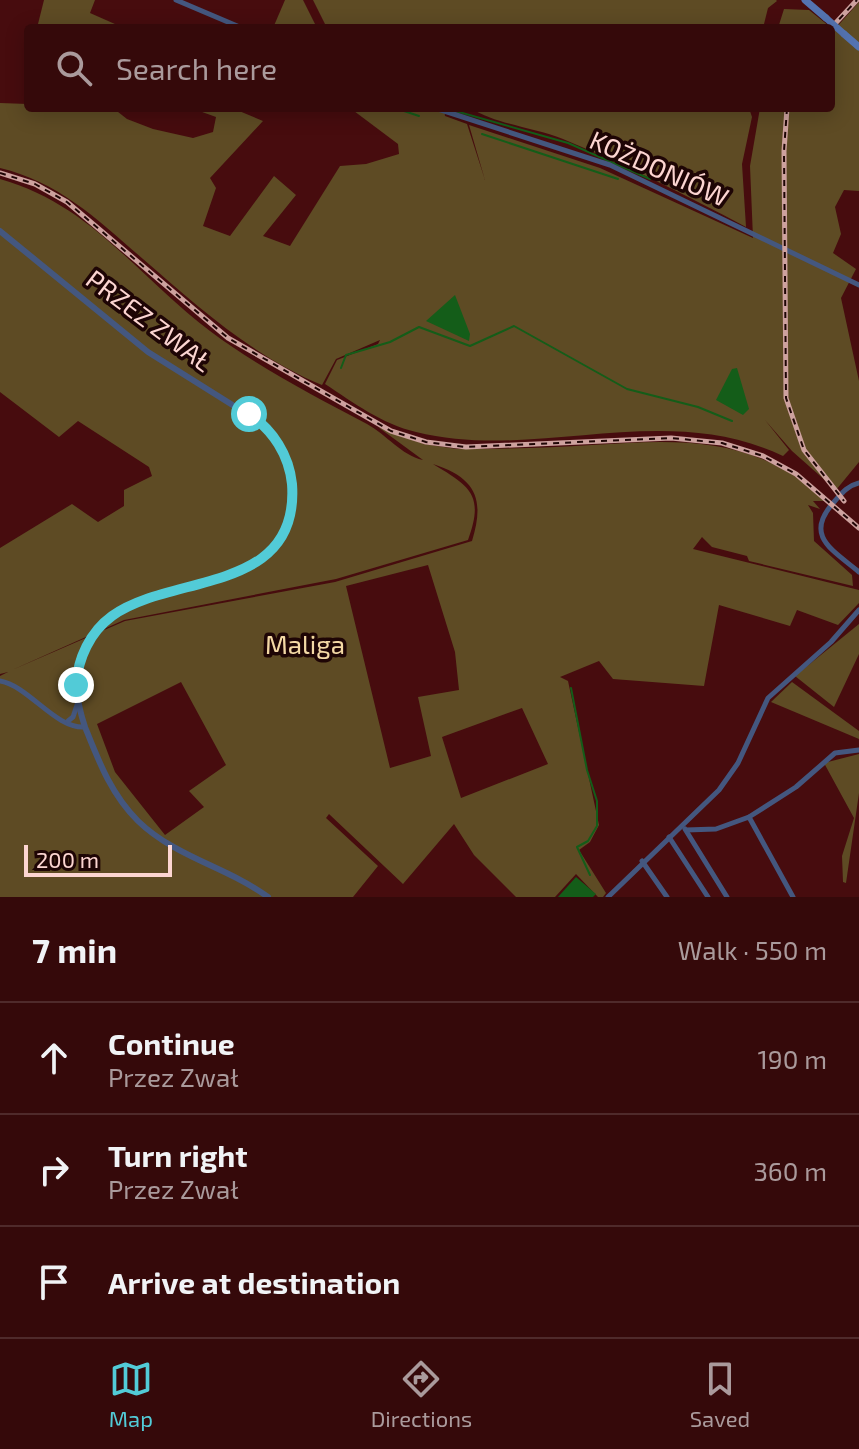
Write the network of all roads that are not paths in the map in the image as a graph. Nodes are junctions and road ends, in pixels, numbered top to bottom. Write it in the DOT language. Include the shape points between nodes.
graph roads {
  1 [pos="176,0"];
  2 [pos="805,0"];
  3 [pos="233,24"];
  4 [pos="833,24"];
  5 [pos="835,26"];
  6 [pos="859,47"];
  7 [pos="447,112"];
  8 [pos="0,231"];
  9 [pos="859,285"];
  10 [pos="859,483"];
  11 [pos="859,572"];
  12 [pos="859,610"];
  13 [pos="0,681"];
  14 [pos="77,699"];
  15 [pos="68,721"];
  16 [pos="85,727"];
  17 [pos="859,750"];
  18 [pos="749,817"];
  19 [pos="684,827"];
  20 [pos="669,837"];
  21 [pos="642,861"];
  22 [pos="268,897"];
  23 [pos="608,897"];
  24 [pos="667,897"];
  25 [pos="708,897"];
  26 [pos="727,897"];
  27 [pos="793,897"];
  1 -- 3 [label="street"];
  2 -- 4 [label="main road, bridge"];
  5 -- 6 [label="main road, bridge"];
  7 -- 9 [label="street, KOŻDONIÓW" via="610,165"];
  8 -- 14 [label="street, PRZEZ ZWAŁ" via="158,359 258,421 281,448 291,476 289,516 266,554 232,576 140,602 112,616 84,651"];
  10 -- 11 [label="street" via="846,488 827,510 820,529 826,544"];
  12 -- 19 [label="street" via="831,642 772,692 730,775"];
  13 -- 15 [label="street"];
  14 -- 15 [label="street"];
  14 -- 16 [label="street, PRZEZ ZWAŁ"];
  15 -- 16 [label="street"];
  16 -- 22 [label="street, PRZEZ ZWAŁ" via="108,783 143,826"];
  17 -- 18 [label="street" via="835,753"];
  18 -- 19 [label="street" via="716,829"];
  18 -- 27 [label="street"];
  19 -- 20 [label="street"];
  19 -- 26 [label="street"];
  20 -- 21 [label="street"];
  20 -- 25 [label="street"];
  21 -- 23 [label="street"];
  21 -- 24 [label="street"];
}
